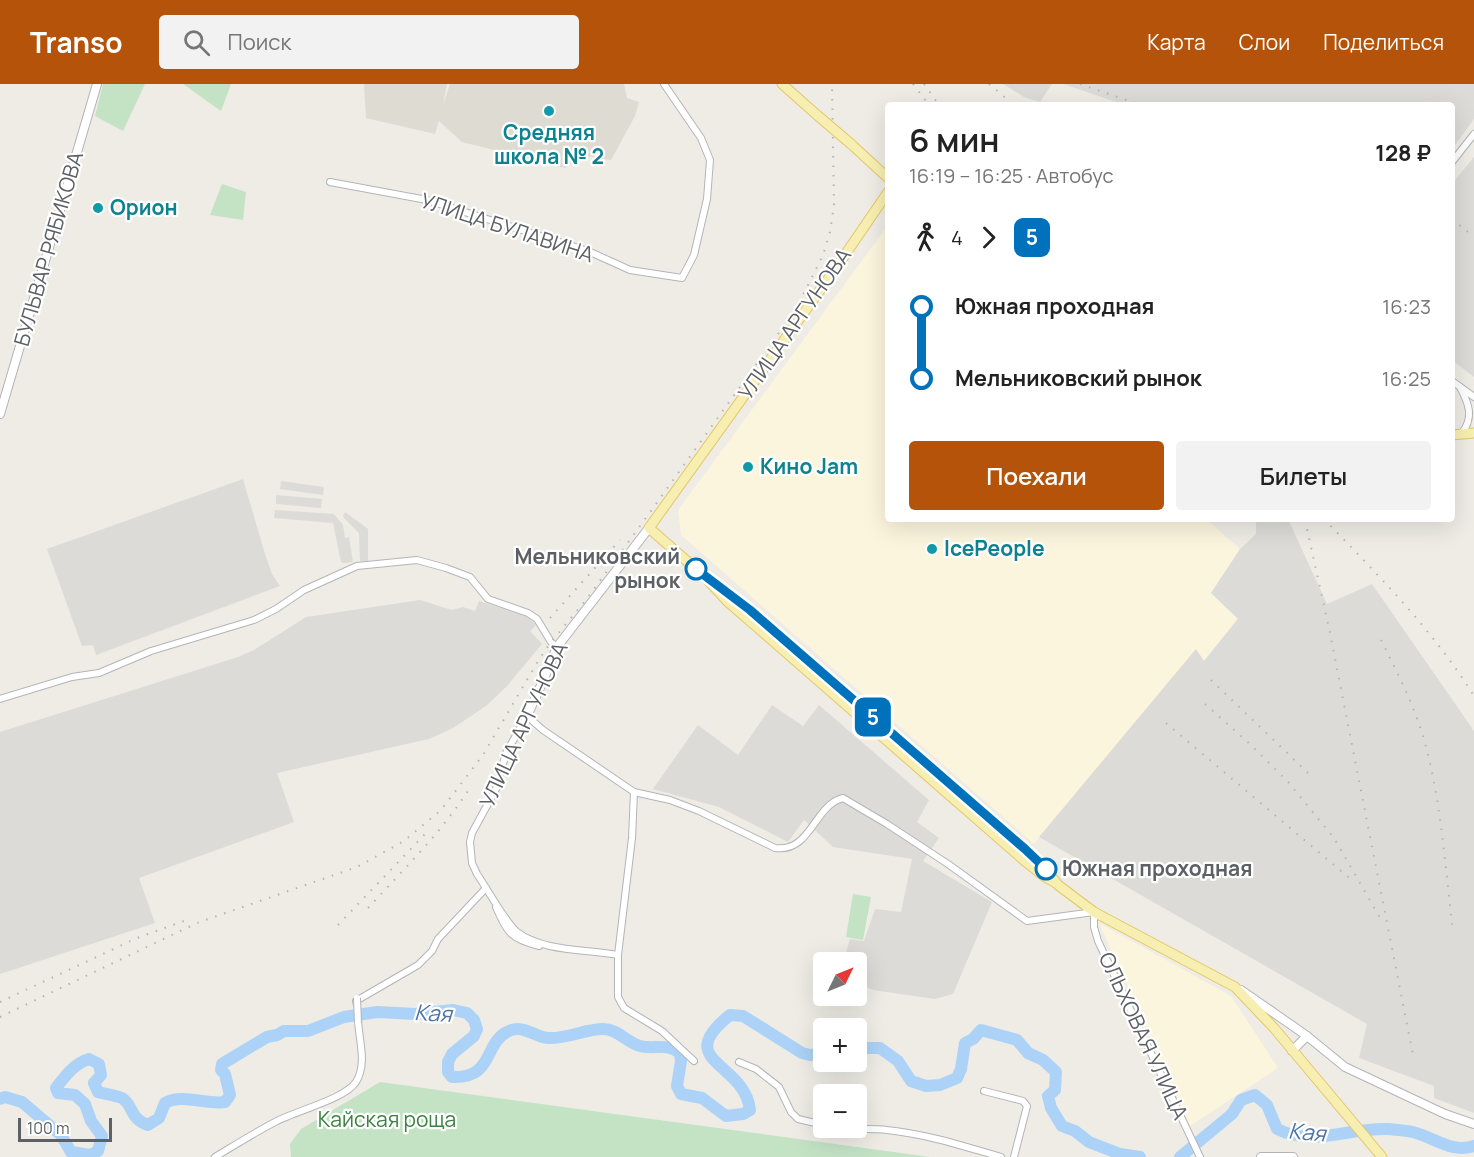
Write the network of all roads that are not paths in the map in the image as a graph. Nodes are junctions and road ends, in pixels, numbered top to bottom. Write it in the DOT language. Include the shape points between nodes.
graph roads {
  1 [pos="97,84"];
  2 [pos="664,84"];
  3 [pos="782,84"];
  4 [pos="1474,134"];
  5 [pos="1455,158"];
  6 [pos="885,175"];
  7 [pos="330,182"];
  8 [pos="885,196"];
  9 [pos="1455,383"];
  10 [pos="1460,387"];
  11 [pos="1474,397"];
  12 [pos="1,409"];
  13 [pos="1474,432"];
  14 [pos="1457,434"];
  15 [pos="649,528"];
  16 [pos="704,576"];
  17 [pos="557,647"];
  18 [pos="0,699"];
  19 [pos="526,716"];
  20 [pos="874,729"];
  21 [pos="860,730"];
  22 [pos="634,792"];
  23 [pos="1056,883"];
  24 [pos="486,888"];
  25 [pos="1094,912"];
  26 [pos="618,955"];
  27 [pos="1236,987"];
  28 [pos="358,1023"];
  29 [pos="1306,1036"];
  30 [pos="1292,1051"];
  31 [pos="694,1061"];
  32 [pos="739,1062"];
  33 [pos="984,1091"];
  34 [pos="813,1122"];
  35 [pos="1474,1124"];
  36 [pos="867,1131"];
  37 [pos="1199,1155"];
  38 [pos="215,1157"];
  39 [pos="1001,1157"];
  40 [pos="1014,1157"];
  41 [pos="1261,1157"];
  42 [pos="1293,1157"];
  43 [pos="1382,1157"];
  1 -- 12 [label="street, БУЛЬВАР РЯБИКОВА"];
  2 -- 7 [label="street, УЛИЦА БУЛАВИНА" via="701,138 710,160 707,199 694,255 682,278 630,270 588,251 427,200"];
  3 -- 6 [label="main road, bridge"];
  4 -- 5 [label="street"];
  8 -- 15 [label="main road, УЛИЦА АРГУНОВА"];
  9 -- 10 [label="street"];
  10 -- 11 [label="street"];
  10 -- 14 [label="street" via="1472,420 1469,427"];
  13 -- 14 [label="main road"];
  15 -- 16 [label="main road"];
  15 -- 17 [label="street, УЛИЦА АРГУНОВА"];
  16 -- 20 [label="main road" via="727,601"];
  16 -- 23 [label="main road" via="750,610 1039,861"];
  17 -- 18 [label="street" via="528,613 488,599 470,577 417,560 357,566 304,590 254,620 151,651 99,673"];
  17 -- 19 [label="street, УЛИЦА АРГУНОВА"];
  19 -- 22 [label="street"];
  19 -- 24 [label="street, УЛИЦА АРГУНОВА" via="506,753 496,789 472,833 472,863"];
  20 -- 21 [label="street"];
  20 -- 23 [label="main road" via="1026,862"];
  22 -- 25 [label="street" via="670,800 717,818 756,840 785,849 798,843 829,807 843,798 948,864 1027,921"];
  22 -- 26 [label="street" via="633,838"];
  23 -- 25 [label="main road"];
  24 -- 26 [label="street, УЛИЦА АРГУНОВА" via="514,938 553,949 605,957"];
  24 -- 28 [label="street, bridge" via="418,965 356,1001"];
  24 -- 28 [label="street, bridge" via="423,960 357,998"];
  25 -- 27 [label="main road"];
  25 -- 37 [label="street, ОЛЬХОВАЯ УЛИЦА" via="1098,941"];
  26 -- 31 [label="street" via="618,997 624,1008 662,1031"];
  27 -- 29 [label="street"];
  27 -- 30 [label="main road"];
  28 -- 38 [label="street" via="361,1070 350,1089 274,1122"];
  29 -- 30 [label="street"];
  29 -- 35 [label="street" via="1345,1067"];
  30 -- 43 [label="main road"];
  32 -- 34 [label="street" via="774,1082 798,1119"];
  33 -- 40 [label="street" via="1023,1101 1027,1106"];
  36 -- 39 [label="street" via="925,1136"];
  41 -- 42 [label="street"];
}
